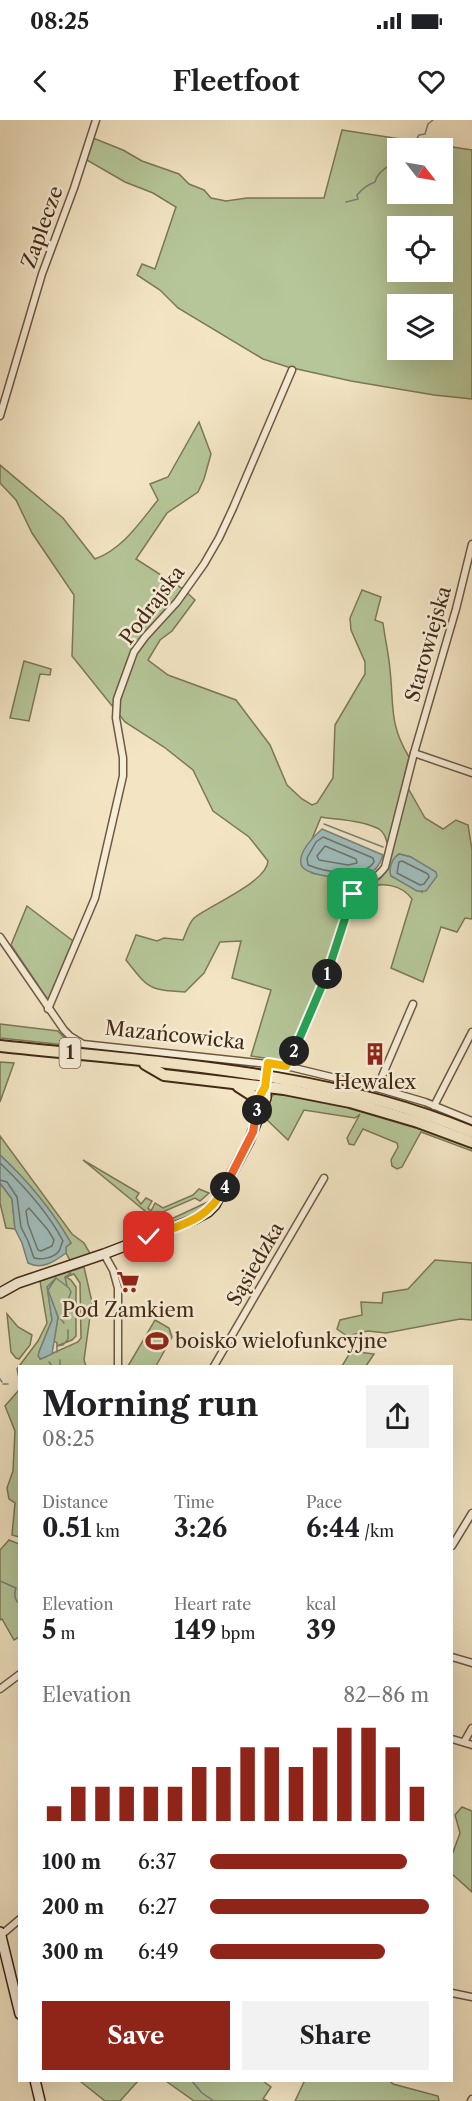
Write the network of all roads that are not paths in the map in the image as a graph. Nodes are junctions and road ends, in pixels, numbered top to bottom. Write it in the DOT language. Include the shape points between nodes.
graph roads {
  1 [pos="96,120"];
  2 [pos="292,370"];
  3 [pos="0,416"];
  4 [pos="472,544"];
  5 [pos="414,753"];
  6 [pos="472,773"];
  7 [pos="0,937"];
  8 [pos="413,1004"];
  9 [pos="48,1009"];
  10 [pos="472,1032"];
  11 [pos="0,1046"];
  12 [pos="139,1061"];
  13 [pos="268,1063"];
  14 [pos="286,1066"];
  15 [pos="266,1081"];
  16 [pos="232,1083"];
  17 [pos="377,1088"];
  18 [pos="258,1105"];
  19 [pos="434,1106"];
  20 [pos="472,1121"];
  21 [pos="256,1123"];
  22 [pos="472,1132"];
  23 [pos="472,1142"];
  24 [pos="324,1178"];
  25 [pos="104,1254"];
  26 [pos="0,1293"];
  27 [pos="118,1365"];
  28 [pos="215,1365"];
  29 [pos="472,1513"];
  30 [pos="453,1544"];
  31 [pos="453,1657"];
  32 [pos="472,1663"];
  33 [pos="18,1676"];
  34 [pos="0,1689"];
  35 [pos="472,1728"];
  36 [pos="453,1739"];
  37 [pos="464,1742"];
  38 [pos="472,1745"];
  39 [pos="18,1921"];
  40 [pos="0,1935"];
  41 [pos="453,1993"];
  42 [pos="472,1997"];
  43 [pos="18,2006"];
  44 [pos="35,2082"];
  45 [pos="40,2101"];
  1 -- 3 [label="street, Zaplecze" via="42,274"];
  2 -- 9 [label="street, Podrajska" via="219,538 177,602 134,652 123,679 116,718 123,776 95,898"];
  4 -- 5 [label="street, Starowiejska"];
  5 -- 6 [label="street"];
  5 -- 14 [label="street, Starowiejska" via="385,867 350,899 325,979"];
  7 -- 9 [label="street, Mazańcowicka"];
  8 -- 17 [label="street"];
  9 -- 13 [label="street, Mazańcowicka" via="70,1036 83,1044"];
  10 -- 19 [label="street"];
  11 -- 12 [label="main road, 1"];
  12 -- 15 [label="main road, 1"];
  12 -- 16 [label="main road, 1" via="164,1075"];
  13 -- 14 [label="street"];
  13 -- 15 [label="street, Mazańcowicka"];
  14 -- 17 [label="street"];
  15 -- 16 [label="main road, 1"];
  15 -- 18 [label="street, Mazańcowicka"];
  15 -- 21 [label="street, Mazańcowicka" via="266,1098"];
  15 -- 22 [label="main road, 1" via="317,1084 376,1098"];
  15 -- 23 [label="main road, 1" via="374,1108"];
  16 -- 18 [label="main road" via="252,1095"];
  17 -- 19 [label="street"];
  18 -- 21 [label="street, Mazańcowicka"];
  19 -- 20 [label="street"];
  21 -- 25 [label="street, Mazańcowicka" via="224,1190 208,1212"];
  24 -- 28 [label="street, Sąsiedzka"];
  25 -- 26 [label="street, Mazańcowicka" via="30,1278"];
  25 -- 27 [label="street" via="118,1288"];
  29 -- 30 [label="street"];
  31 -- 32 [label="street"];
  33 -- 34 [label="street"];
  35 -- 37 [label="street"];
  36 -- 37 [label="street"];
  37 -- 38 [label="street"];
  39 -- 40 [label="street"];
  40 -- 43 [label="street"];
  41 -- 42 [label="street"];
  44 -- 45 [label="street"];
}
